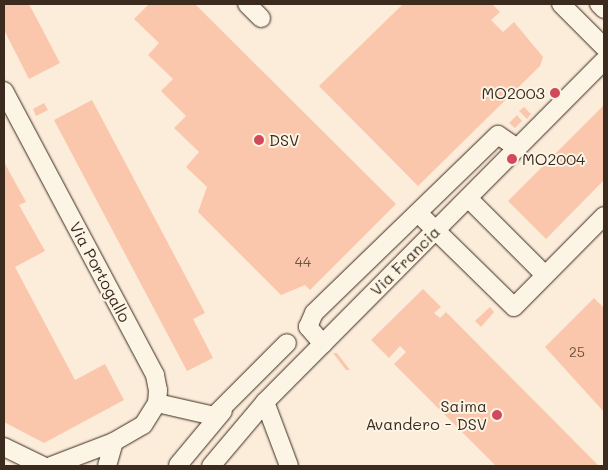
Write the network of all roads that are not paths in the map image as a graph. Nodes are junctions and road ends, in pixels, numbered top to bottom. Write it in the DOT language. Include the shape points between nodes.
graph roads {
  1 [pos="247,4"];
  2 [pos="561,4"];
  3 [pos="599,4"];
  4 [pos="604,9"];
  5 [pos="261,18"];
  6 [pos="604,47"];
  7 [pos="604,61"];
  8 [pos="5,98"];
  9 [pos="518,148"];
  10 [pos="468,198"];
  11 [pos="418,212"];
  12 [pos="604,216"];
  13 [pos="437,230"];
  14 [pos="545,275"];
  15 [pos="287,343"];
  16 [pos="323,344"];
  17 [pos="265,402"];
  18 [pos="157,403"];
  19 [pos="223,411"];
  20 [pos="114,442"];
  21 [pos="4,447"];
  22 [pos="87,458"];
  23 [pos="178,465"];
  24 [pos="43,466"];
  25 [pos="51,466"];
  26 [pos="106,466"];
  27 [pos="211,466"];
  28 [pos="289,466"];
  1 -- 5 [label="street"];
  2 -- 6 [label="street"];
  3 -- 4 [label="street"];
  7 -- 9 [label="street, Via Francia"];
  8 -- 18 [label="street, Via Portogallo" via="155,375"];
  9 -- 10 [label="street, Via Francia"];
  9 -- 11 [label="street" via="498,135"];
  10 -- 13 [label="street, Via Francia"];
  10 -- 14 [label="street"];
  11 -- 13 [label="street"];
  11 -- 16 [label="street" via="314,313 308,328"];
  12 -- 14 [label="street"];
  13 -- 14 [label="street" via="514,307"];
  13 -- 16 [label="street, Via Francia"];
  15 -- 19 [label="street"];
  16 -- 17 [label="street, Via Francia"];
  17 -- 27 [label="street, Via Francia"];
  17 -- 28 [label="street"];
  18 -- 19 [label="street" via="206,417"];
  18 -- 20 [label="street" via="143,425"];
  19 -- 23 [label="street"];
  20 -- 22 [label="street"];
  20 -- 26 [label="street"];
  21 -- 24 [label="street"];
  22 -- 25 [label="street"];
}
